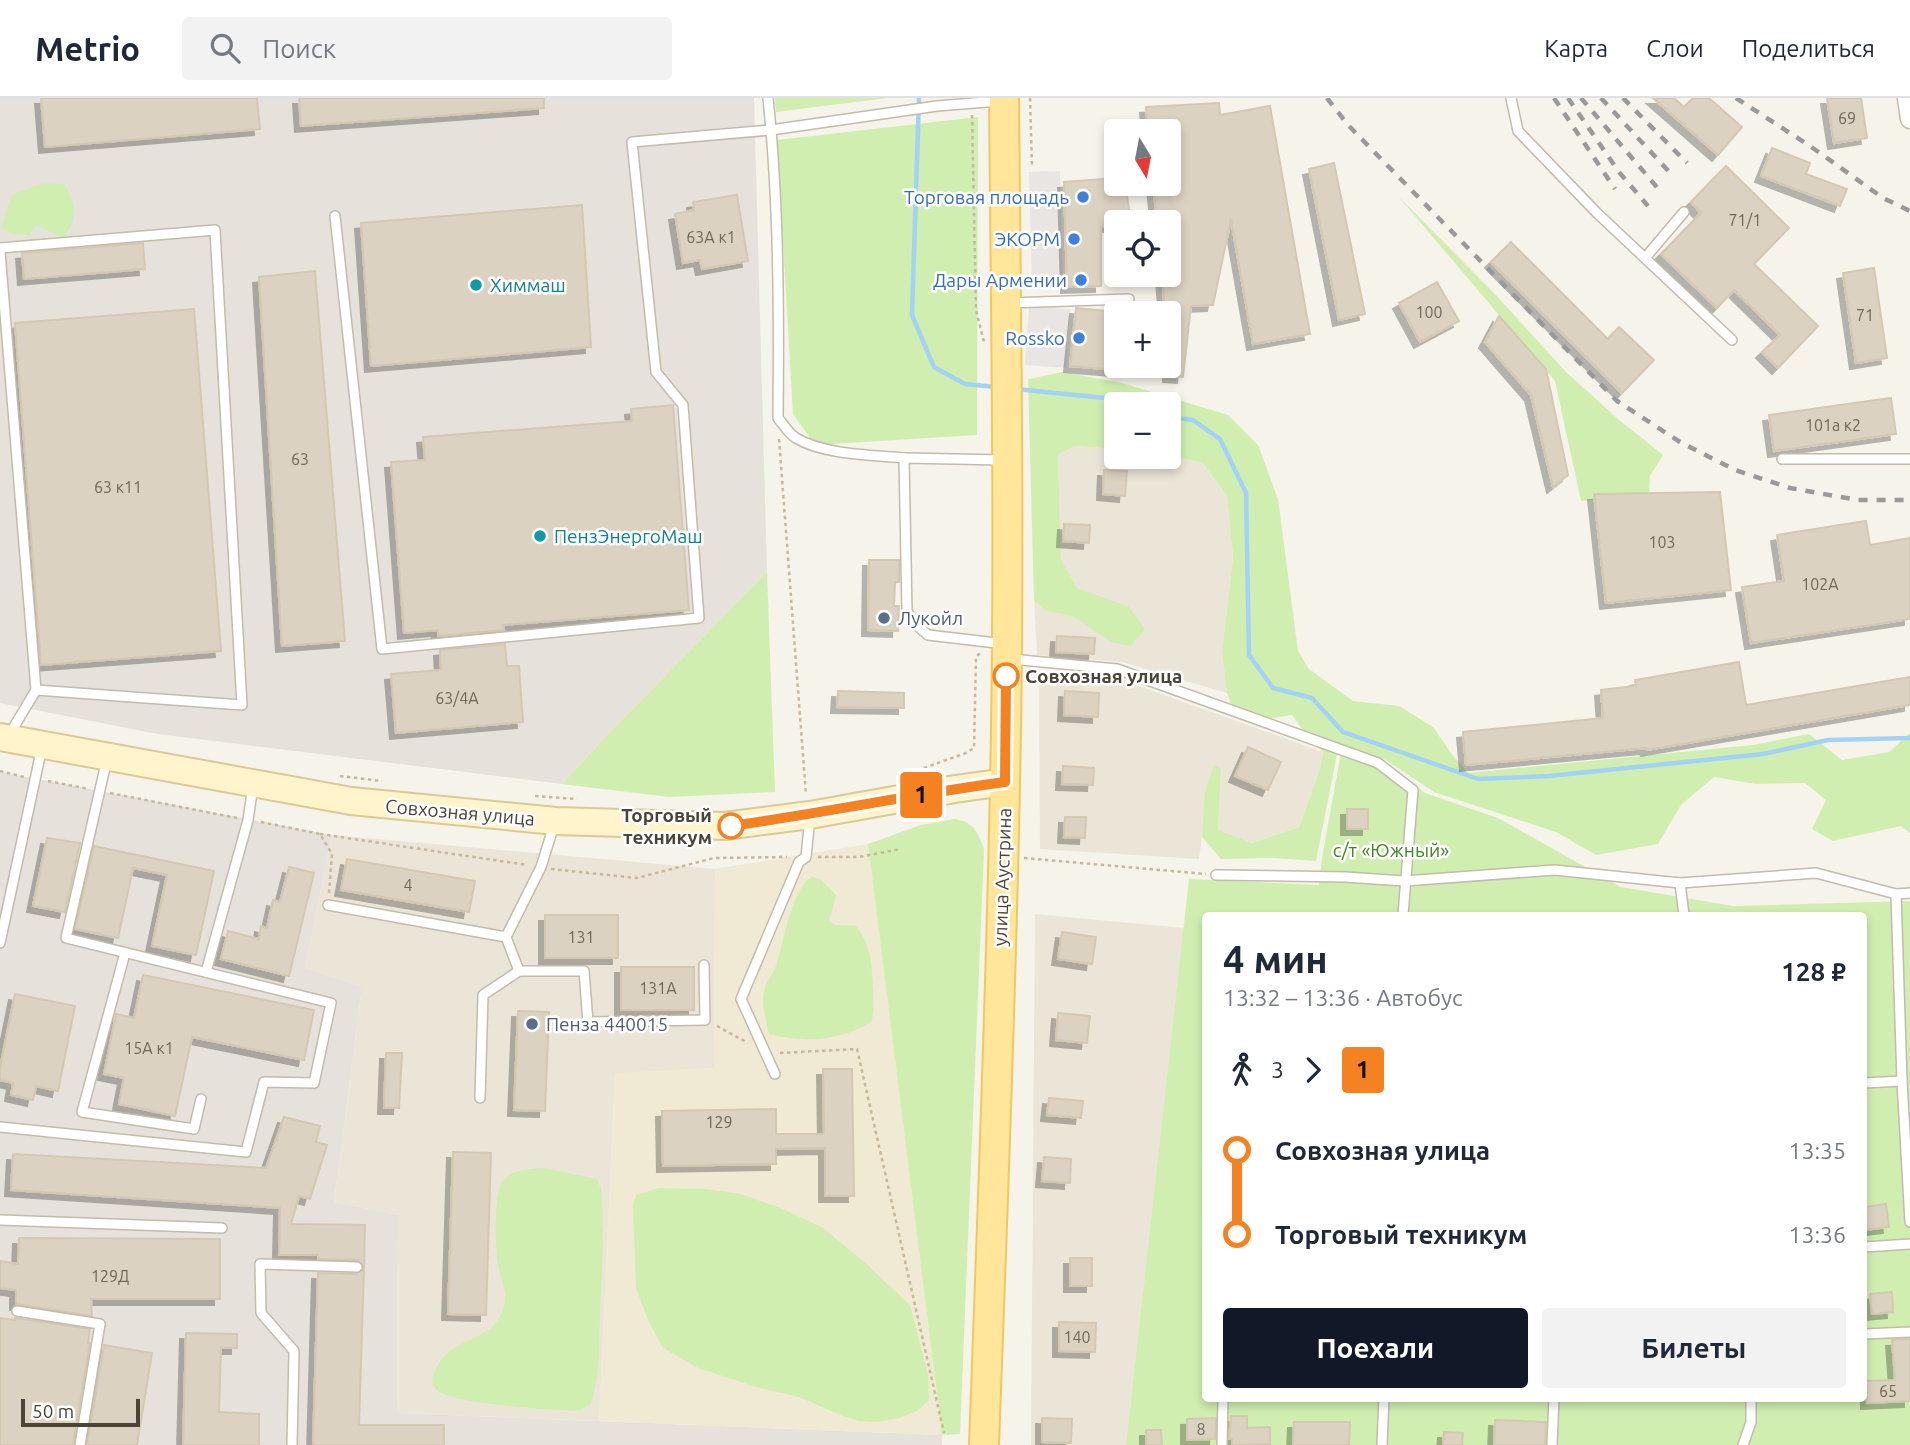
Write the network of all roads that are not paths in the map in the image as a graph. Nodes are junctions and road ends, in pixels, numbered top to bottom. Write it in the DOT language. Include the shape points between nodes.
graph roads {
  1 [pos="768,98"];
  2 [pos="1511,98"];
  3 [pos="1907,98"];
  4 [pos="1013,99"];
  5 [pos="1910,119"];
  6 [pos="771,130"];
  7 [pos="1685,212"];
  8 [pos="335,216"];
  9 [pos="0,250"];
  10 [pos="1645,258"];
  11 [pos="1129,299"];
  12 [pos="1006,303"];
  13 [pos="1732,340"];
  14 [pos="904,458"];
  15 [pos="1782,459"];
  16 [pos="1910,459"];
  17 [pos="1008,460"];
  18 [pos="1000,649"];
  19 [pos="36,690"];
  20 [pos="5,738"];
  21 [pos="42,745"];
  22 [pos="108,757"];
  23 [pos="1005,782"];
  24 [pos="253,784"];
  25 [pos="808,807"];
  26 [pos="556,821"];
  27 [pos="1216,875"];
  28 [pos="1404,881"];
  29 [pos="1680,883"];
  30 [pos="1910,893"];
  31 [pos="1896,894"];
  32 [pos="328,905"];
  33 [pos="1403,912"];
  34 [pos="1684,912"];
  35 [pos="506,937"];
  36 [pos="0,943"];
  37 [pos="125,953"];
  38 [pos="704,965"];
  39 [pos="519,971"];
  40 [pos="205,972"];
  41 [pos="775,1074"];
  42 [pos="1902,1081"];
  43 [pos="1867,1083"];
  44 [pos="480,1098"];
  45 [pos="201,1099"];
  46 [pos="0,1127"];
  47 [pos="1909,1157"];
  48 [pos="0,1220"];
  49 [pos="1910,1222"];
  50 [pos="222,1228"];
  51 [pos="1910,1244"];
  52 [pos="1867,1247"];
  53 [pos="357,1267"];
  54 [pos="17,1311"];
  55 [pos="1910,1332"];
  56 [pos="1867,1334"];
  57 [pos="1223,1402"];
  58 [pos="1384,1402"];
  59 [pos="1554,1402"];
  60 [pos="1751,1402"];
  61 [pos="80,1445"];
  62 [pos="292,1445"];
  63 [pos="984,1445"];
  64 [pos="1222,1445"];
  65 [pos="1382,1445"];
  66 [pos="1552,1445"];
  67 [pos="1743,1445"];
  1 -- 6 [label="lane"];
  2 -- 10 [label="lane" via="1518,131"];
  3 -- 5 [label="street"];
  4 -- 6 [label="lane"];
  4 -- 12 [label="main road, улица Аустрина"];
  6 -- 8 [label="lane" via="632,142 656,372 683,405 699,618 382,649"];
  6 -- 14 [label="lane" via="779,314 778,418 795,438 815,445"];
  7 -- 10 [label="lane"];
  9 -- 19 [label="lane"];
  9 -- 19 [label="lane" via="215,230 242,705"];
  10 -- 13 [label="lane"];
  11 -- 12 [label="lane"];
  12 -- 17 [label="main road, улица Аустрина"];
  14 -- 17 [label="lane"];
  14 -- 18 [label="lane" via="907,611 928,635"];
  15 -- 16 [label="lane"];
  17 -- 18 [label="main road, улица Аустрина"];
  18 -- 23 [label="main road, улица Аустрина"];
  18 -- 28 [label="lane" via="1116,669 1378,763 1413,790"];
  19 -- 20 [label="lane"];
  20 -- 21 [label="main road, Совхозная улица"];
  21 -- 22 [label="main road, Совхозная улица"];
  21 -- 36 [label="lane"];
  22 -- 24 [label="main road, Совхозная улица"];
  22 -- 37 [label="lane" via="66,939"];
  23 -- 25 [label="main road, Совхозная улица"];
  23 -- 63 [label="main road, улица Аустрина"];
  24 -- 26 [label="main road, Совхозная улица" via="351,802"];
  24 -- 40 [label="lane" via="248,820"];
  25 -- 26 [label="main road, Совхозная улица" via="725,826"];
  25 -- 41 [label="lane" via="806,857 799,862 741,999"];
  26 -- 35 [label="lane" via="541,867"];
  27 -- 28 [label="lane"];
  28 -- 29 [label="lane" via="1555,870"];
  28 -- 33 [label="lane"];
  29 -- 31 [label="lane" via="1816,873"];
  29 -- 34 [label="lane"];
  30 -- 31 [label="lane"];
  31 -- 42 [label="lane"];
  32 -- 35 [label="lane"];
  35 -- 39 [label="lane"];
  37 -- 40 [label="lane"];
  37 -- 45 [label="lane" via="82,1112 194,1129"];
  38 -- 39 [label="lane" via="705,1020 588,1022 584,971"];
  39 -- 44 [label="lane" via="483,996"];
  40 -- 46 [label="lane" via="331,1003 314,1083 264,1082 246,1152"];
  42 -- 43 [label="lane"];
  42 -- 47 [label="lane"];
  47 -- 49 [label="lane"];
  48 -- 50 [label="lane"];
  51 -- 52 [label="lane"];
  53 -- 62 [label="lane" via="260,1264 261,1313 294,1351"];
  54 -- 61 [label="lane" via="100,1324"];
  55 -- 56 [label="lane"];
  57 -- 64 [label="lane"];
  58 -- 65 [label="lane"];
  59 -- 66 [label="lane"];
  60 -- 67 [label="lane" via="1751,1422"];
}
